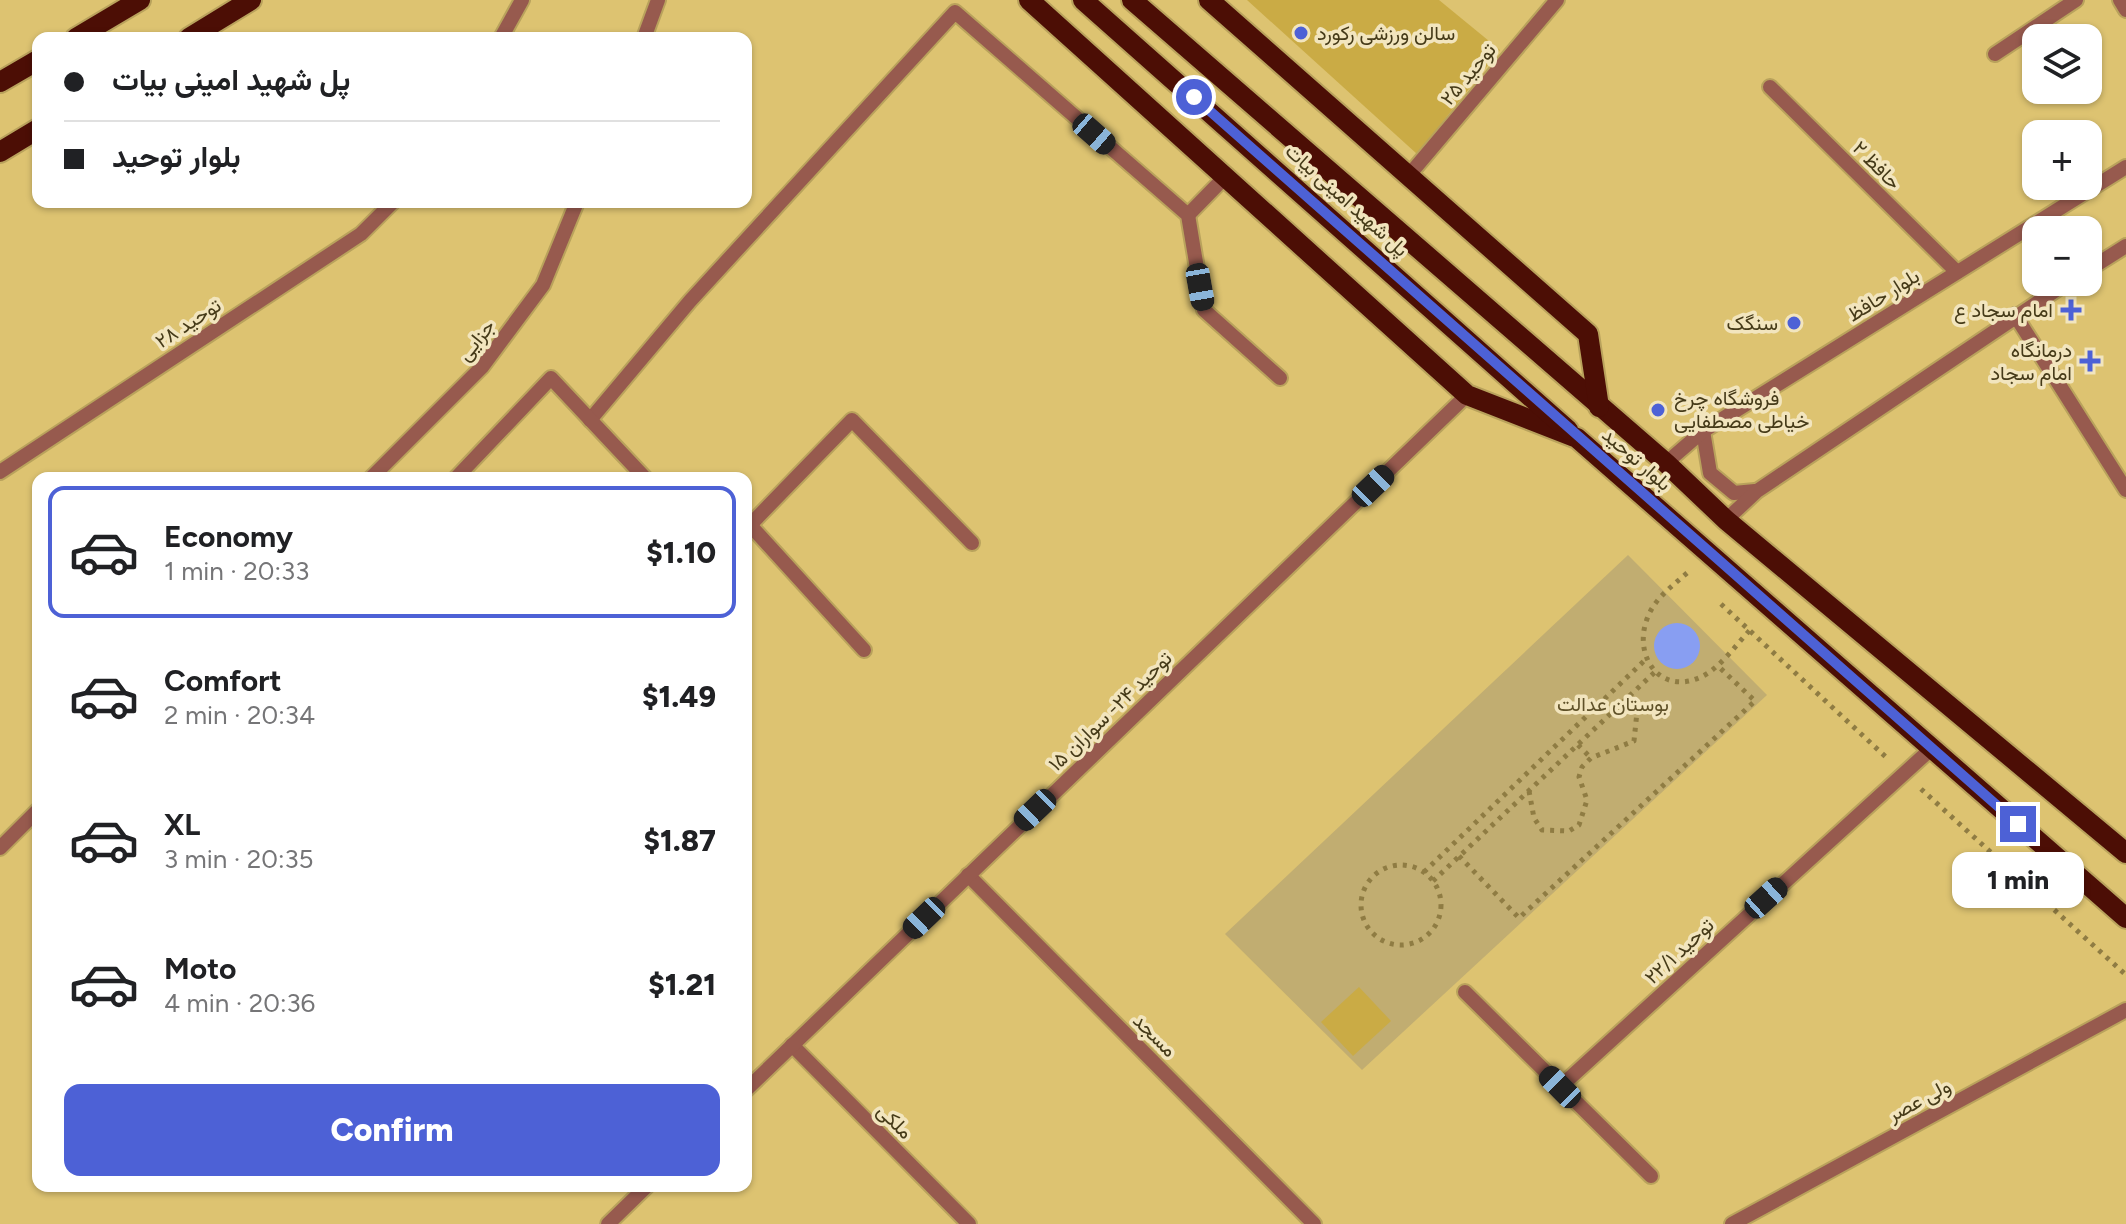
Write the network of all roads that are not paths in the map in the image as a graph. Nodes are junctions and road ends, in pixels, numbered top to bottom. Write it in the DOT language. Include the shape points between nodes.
graph roads {
  1 [pos="140,0"];
  2 [pos="251,0"];
  3 [pos="522,0"];
  4 [pos="658,0"];
  5 [pos="1029,0"];
  6 [pos="1083,0"];
  7 [pos="1132,0"];
  8 [pos="1209,0"];
  9 [pos="1557,0"];
  10 [pos="2076,0"];
  11 [pos="2120,0"];
  12 [pos="2126,10"];
  13 [pos="86,32"];
  14 [pos="199,32"];
  15 [pos="504,32"];
  16 [pos="646,32"];
  17 [pos="1995,54"];
  18 [pos="32,63"];
  19 [pos="0,82"];
  20 [pos="1770,87"];
  21 [pos="32,133"];
  22 [pos="0,152"];
  23 [pos="2126,167"];
  24 [pos="1410,174"];
  25 [pos="1225,177"];
  26 [pos="387,208"];
  27 [pos="575,208"];
  28 [pos="1188,215"];
  29 [pos="2126,246"];
  30 [pos="2102,261"];
  31 [pos="1957,272"];
  32 [pos="2046,296"];
  33 [pos="2015,315"];
  34 [pos="1280,378"];
  35 [pos="1467,395"];
  36 [pos="1599,407"];
  37 [pos="590,420"];
  38 [pos="1703,431"];
  39 [pos="1577,438"];
  40 [pos="1666,463"];
  41 [pos="0,472"];
  42 [pos="377,472"];
  43 [pos="462,472"];
  44 [pos="639,472"];
  45 [pos="2126,490"];
  46 [pos="1757,491"];
  47 [pos="1726,520"];
  48 [pos="752,523"];
  49 [pos="752,531"];
  50 [pos="972,543"];
  51 [pos="864,650"];
  52 [pos="1931,749"];
  53 [pos="32,816"];
  54 [pos="0,848"];
  55 [pos="2126,853"];
  56 [pos="968,875"];
  57 [pos="2126,918"];
  58 [pos="1465,992"];
  59 [pos="2126,1010"];
  60 [pos="792,1045"];
  61 [pos="752,1084"];
  62 [pos="1560,1087"];
  63 [pos="1651,1176"];
  64 [pos="642,1192"];
  65 [pos="614,1222"];
  66 [pos="969,1224"];
  67 [pos="1314,1224"];
  68 [pos="1732,1224"];
  1 -- 13 [label="main road"];
  2 -- 14 [label="main road"];
  3 -- 15 [label="street"];
  4 -- 16 [label="street"];
  5 -- 25 [label="main road, بلوار توحید"];
  6 -- 39 [label="main road, پل شهید امینی بیات"];
  7 -- 36 [label="main road, پل شهید امینی بیات"];
  8 -- 24 [label="main road, بلوار توحید"];
  9 -- 24 [label="street, توحید ۲۵"];
  10 -- 17 [label="street"];
  11 -- 12 [label="street"];
  18 -- 19 [label="main road"];
  20 -- 31 [label="street, حافظ ۲"];
  21 -- 22 [label="main road"];
  23 -- 31 [label="street, بلوار حافظ"];
  24 -- 36 [label="main road, بلوار توحید" via="1588,334"];
  25 -- 28 [label="street"];
  25 -- 35 [label="main road, بلوار توحید"];
  26 -- 41 [label="street, توحید ۲۸" via="361,234"];
  27 -- 42 [label="street, جزایی" via="543,285 482,367"];
  28 -- 34 [label="street" via="1204,310"];
  28 -- 37 [label="street" via="955,12 690,301"];
  29 -- 30 [label="street"];
  31 -- 38 [label="street, بلوار حافظ"];
  32 -- 33 [label="street"];
  33 -- 45 [label="street"];
  33 -- 46 [label="street"];
  35 -- 39 [label="main road, بلوار توحید"];
  35 -- 56 [label="street, توحید ۲۴- سواران ۱۵"];
  36 -- 40 [label="main road, بلوار توحید"];
  37 -- 43 [label="street" via="551,378"];
  37 -- 44 [label="street"];
  38 -- 40 [label="street, بلوار حافظ"];
  38 -- 46 [label="street" via="1710,473 1734,493"];
  39 -- 52 [label="main road, بلوار توحید"];
  40 -- 47 [label="main road, بلوار توحید"];
  46 -- 47 [label="street"];
  47 -- 55 [label="main road, بلوار توحید"];
  48 -- 50 [label="street" via="852,420"];
  49 -- 51 [label="street"];
  52 -- 57 [label="main road, بلوار توحید"];
  52 -- 62 [label="street, توحید ۲۲/۱"];
  53 -- 54 [label="street"];
  56 -- 60 [label="street, توحید ۲۴- سواران ۱۵"];
  56 -- 67 [label="street, مسجد"];
  58 -- 62 [label="street"];
  59 -- 68 [label="street, ولی عصر"];
  60 -- 61 [label="street, توحید ۲۴- سواران ۱۵"];
  60 -- 66 [label="street, ملکی"];
  62 -- 63 [label="street"];
  64 -- 65 [label="street"];
}
